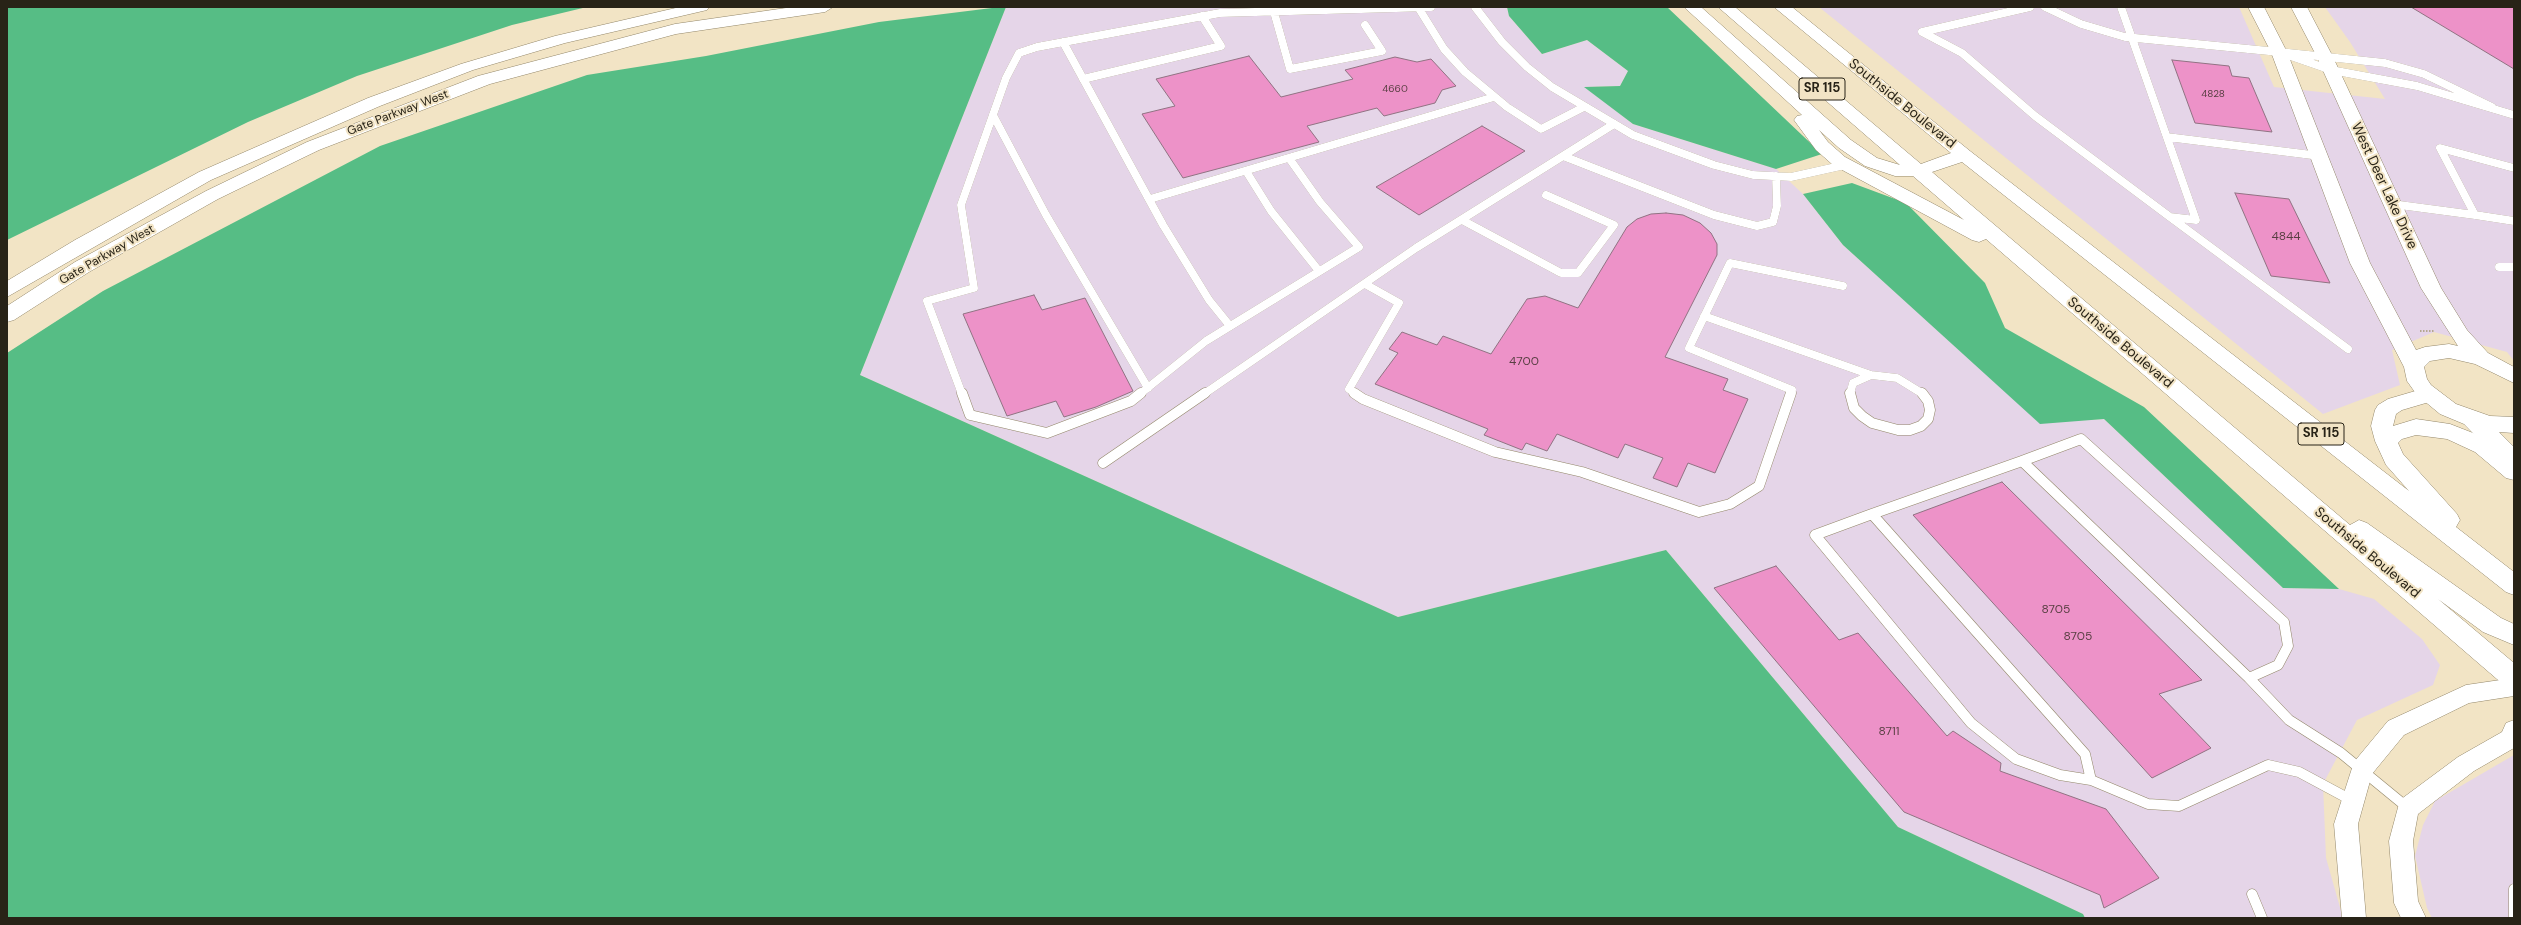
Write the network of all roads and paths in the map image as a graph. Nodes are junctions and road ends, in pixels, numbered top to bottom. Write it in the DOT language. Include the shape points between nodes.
graph roads {
  1 [pos="701,7"];
  2 [pos="824,7"];
  3 [pos="1418,7"];
  4 [pos="1431,7"];
  5 [pos="1475,7"];
  6 [pos="1692,7"];
  7 [pos="1726,7"];
  8 [pos="1782,7"];
  9 [pos="2030,7"];
  10 [pos="2045,7"];
  11 [pos="2121,7"];
  12 [pos="2256,7"];
  13 [pos="2299,7"];
  14 [pos="1263,9"];
  15 [pos="1274,12"];
  16 [pos="1202,16"];
  17 [pos="1365,25"];
  18 [pos="2132,38"];
  19 [pos="1063,42"];
  20 [pos="2278,52"];
  21 [pos="2327,62"];
  22 [pos="1765,73"];
  23 [pos="1083,79"];
  24 [pos="1494,98"];
  25 [pos="1584,107"];
  26 [pos="2492,107"];
  27 [pos="993,115"];
  28 [pos="2514,115"];
  29 [pos="1614,124"];
  30 [pos="2167,137"];
  31 [pos="1964,155"];
  32 [pos="1563,156"];
  33 [pos="2320,156"];
  34 [pos="1289,158"];
  35 [pos="1845,165"];
  36 [pos="2514,168"];
  37 [pos="1246,171"];
  38 [pos="1918,171"];
  39 [pos="1776,176"];
  40 [pos="1546,195"];
  41 [pos="1150,199"];
  42 [pos="2392,204"];
  43 [pos="2475,215"];
  44 [pos="2170,217"];
  45 [pos="1462,220"];
  46 [pos="2514,222"];
  47 [pos="2022,260"];
  48 [pos="2500,267"];
  49 [pos="2514,267"];
  50 [pos="1319,271"];
  51 [pos="1365,284"];
  52 [pos="1843,286"];
  53 [pos="7,290"];
  54 [pos="7,315"];
  55 [pos="1704,316"];
  56 [pos="1230,326"];
  57 [pos="2415,331"];
  58 [pos="2437,331"];
  59 [pos="2348,349"];
  60 [pos="2481,358"];
  61 [pos="2414,367"];
  62 [pos="1871,375"];
  63 [pos="2514,376"];
  64 [pos="1148,388"];
  65 [pos="2429,395"];
  66 [pos="2472,419"];
  67 [pos="2514,425"];
  68 [pos="2225,433"];
  69 [pos="2386,441"];
  70 [pos="2022,461"];
  71 [pos="2514,461"];
  72 [pos="1103,464"];
  73 [pos="2514,472"];
  74 [pos="1872,514"];
  75 [pos="2488,564"];
  76 [pos="2514,585"];
  77 [pos="2514,635"];
  78 [pos="2249,678"];
  79 [pos="2514,678"];
  80 [pos="2514,687"];
  81 [pos="2514,730"];
  82 [pos="2362,769"];
  83 [pos="2091,780"];
  84 [pos="2353,801"];
  85 [pos="2408,808"];
  86 [pos="2514,889"];
  87 [pos="2252,894"];
  88 [pos="2262,918"];
  89 [pos="2354,918"];
  90 [pos="2414,918"];
  91 [pos="2514,918"];
  1 -- 53 [label="main road, Gate Parkway West" via="561,39 467,67 374,102 205,176 82,244"];
  2 -- 54 [label="main road, Gate Parkway West" via="675,29 484,80 409,108 313,146 212,195 82,267"];
  3 -- 4 [label="lane"];
  3 -- 15 [label="lane"];
  3 -- 24 [label="lane" via="1444,49"];
  5 -- 25 [label="lane" via="1502,42 1527,67 1552,87"];
  6 -- 22 [label="main road"];
  7 -- 38 [label="main road, Southside Boulevard / SR 115"];
  8 -- 31 [label="main road, Southside Boulevard / SR 115"];
  9 -- 44 [label="lane" via="1922,32 1962,53 2035,116"];
  10 -- 18 [label="lane" via="2081,24"];
  11 -- 18 [label="lane"];
  12 -- 20 [label="main road"];
  13 -- 21 [label="main road, West Deer Lake Drive"];
  14 -- 15 [label="lane"];
  14 -- 16 [label="lane"];
  15 -- 17 [label="lane" via="1290,69 1382,51"];
  16 -- 19 [label="lane"];
  16 -- 23 [label="lane" via="1221,46"];
  18 -- 20 [label="lane"];
  18 -- 30 [label="lane"];
  19 -- 23 [label="lane"];
  19 -- 27 [label="lane" via="1028,49 1016,57"];
  20 -- 21 [label="lane"];
  20 -- 21 [label="lane"];
  20 -- 33 [label="main road"];
  21 -- 26 [label="lane"];
  21 -- 26 [label="lane" via="2385,63 2424,74"];
  21 -- 42 [label="main road, West Deer Lake Drive"];
  22 -- 35 [label="main road" via="1822,146"];
  22 -- 38 [label="main road" via="1845,144 1871,162 1895,170"];
  23 -- 41 [label="lane"];
  24 -- 25 [label="lane" via="1541,129"];
  24 -- 34 [label="lane"];
  25 -- 29 [label="lane"];
  26 -- 28 [label="lane"];
  27 -- 64 [label="lane" via="1046,215"];
  27 -- 64 [label="lane" via="961,205 974,288 927,301 970,415 1047,433 1131,401"];
  29 -- 32 [label="lane"];
  29 -- 39 [label="lane" via="1633,135 1714,164 1753,175"];
  30 -- 33 [label="lane"];
  30 -- 44 [label="lane" via="2196,220"];
  31 -- 38 [label="main road"];
  31 -- 75 [label="main road, Southside Boulevard / SR 115"];
  32 -- 39 [label="lane" via="1714,215 1757,226 1773,222 1777,206"];
  32 -- 45 [label="lane"];
  33 -- 61 [label="main road" via="2360,263"];
  34 -- 37 [label="lane"];
  34 -- 50 [label="lane" via="1320,202 1359,247"];
  35 -- 39 [label="lane" via="1791,177"];
  35 -- 47 [label="main road"];
  36 -- 43 [label="lane" via="2440,148"];
  37 -- 41 [label="lane"];
  37 -- 50 [label="lane" via="1271,210"];
  38 -- 47 [label="main road, Southside Boulevard / SR 115"];
  40 -- 45 [label="lane" via="1614,225 1578,273 1561,273"];
  41 -- 56 [label="lane" via="1208,300"];
  42 -- 43 [label="lane"];
  42 -- 60 [label="main road, West Deer Lake Drive" via="2435,295 2463,340"];
  43 -- 46 [label="lane"];
  44 -- 59 [label="lane"];
  45 -- 51 [label="lane"];
  47 -- 68 [label="main road, Southside Boulevard / SR 115"];
  48 -- 49 [label="lane"];
  50 -- 56 [label="lane"];
  51 -- 55 [label="lane" via="1399,303 1349,389 1363,399 1495,452 1582,472 1699,512 1730,504 1759,486 1792,390 1689,348"];
  51 -- 72 [label="lane"];
  52 -- 55 [label="lane" via="1730,263"];
  55 -- 62 [label="lane"];
  56 -- 64 [label="lane" via="1206,341"];
  57 -- 58 [label="path"];
  60 -- 61 [label="main road, West Deer Lake Drive" via="2457,352 2435,351 2420,357"];
  60 -- 63 [label="main road, West Deer Lake Drive"];
  61 -- 65 [label="main road" via="2417,381"];
  62 -- 62 [label="lane" via="1897,378 1921,391 1928,401 1928,419 1921,426 1910,430 1898,430 1872,423 1862,416 1854,408 1850,390 1853,383"];
  65 -- 66 [label="main road" via="2448,409"];
  65 -- 69 [label="main road" via="2395,404 2386,410 2382,426"];
  66 -- 67 [label="main road" via="2490,424"];
  66 -- 71 [label="main road"];
  68 -- 77 [label="main road" via="2492,625"];
  68 -- 79 [label="main road, Southside Boulevard / SR 115"];
  69 -- 73 [label="main road" via="2395,433 2409,428 2442,430 2483,446"];
  69 -- 75 [label="main road" via="2394,459"];
  70 -- 74 [label="lane"];
  70 -- 78 [label="lane"];
  70 -- 78 [label="lane" via="2081,439 2284,622 2288,646 2278,665"];
  74 -- 83 [label="lane" via="2085,754"];
  74 -- 83 [label="lane" via="1815,536 1971,723 2016,759 2060,775"];
  75 -- 76 [label="main road, Southside Boulevard / SR 115"];
  78 -- 82 [label="lane" via="2289,720"];
  80 -- 82 [label="street" via="2466,694 2396,728"];
  81 -- 85 [label="street" via="2512,738 2466,764"];
  82 -- 84 [label="street"];
  82 -- 85 [label="lane"];
  83 -- 84 [label="lane" via="2148,804 2178,806 2268,765 2299,772"];
  84 -- 89 [label="street" via="2346,824"];
  85 -- 90 [label="street" via="2400,841 2406,904"];
  86 -- 91 [label="lane"];
  87 -- 88 [label="lane"];
}
